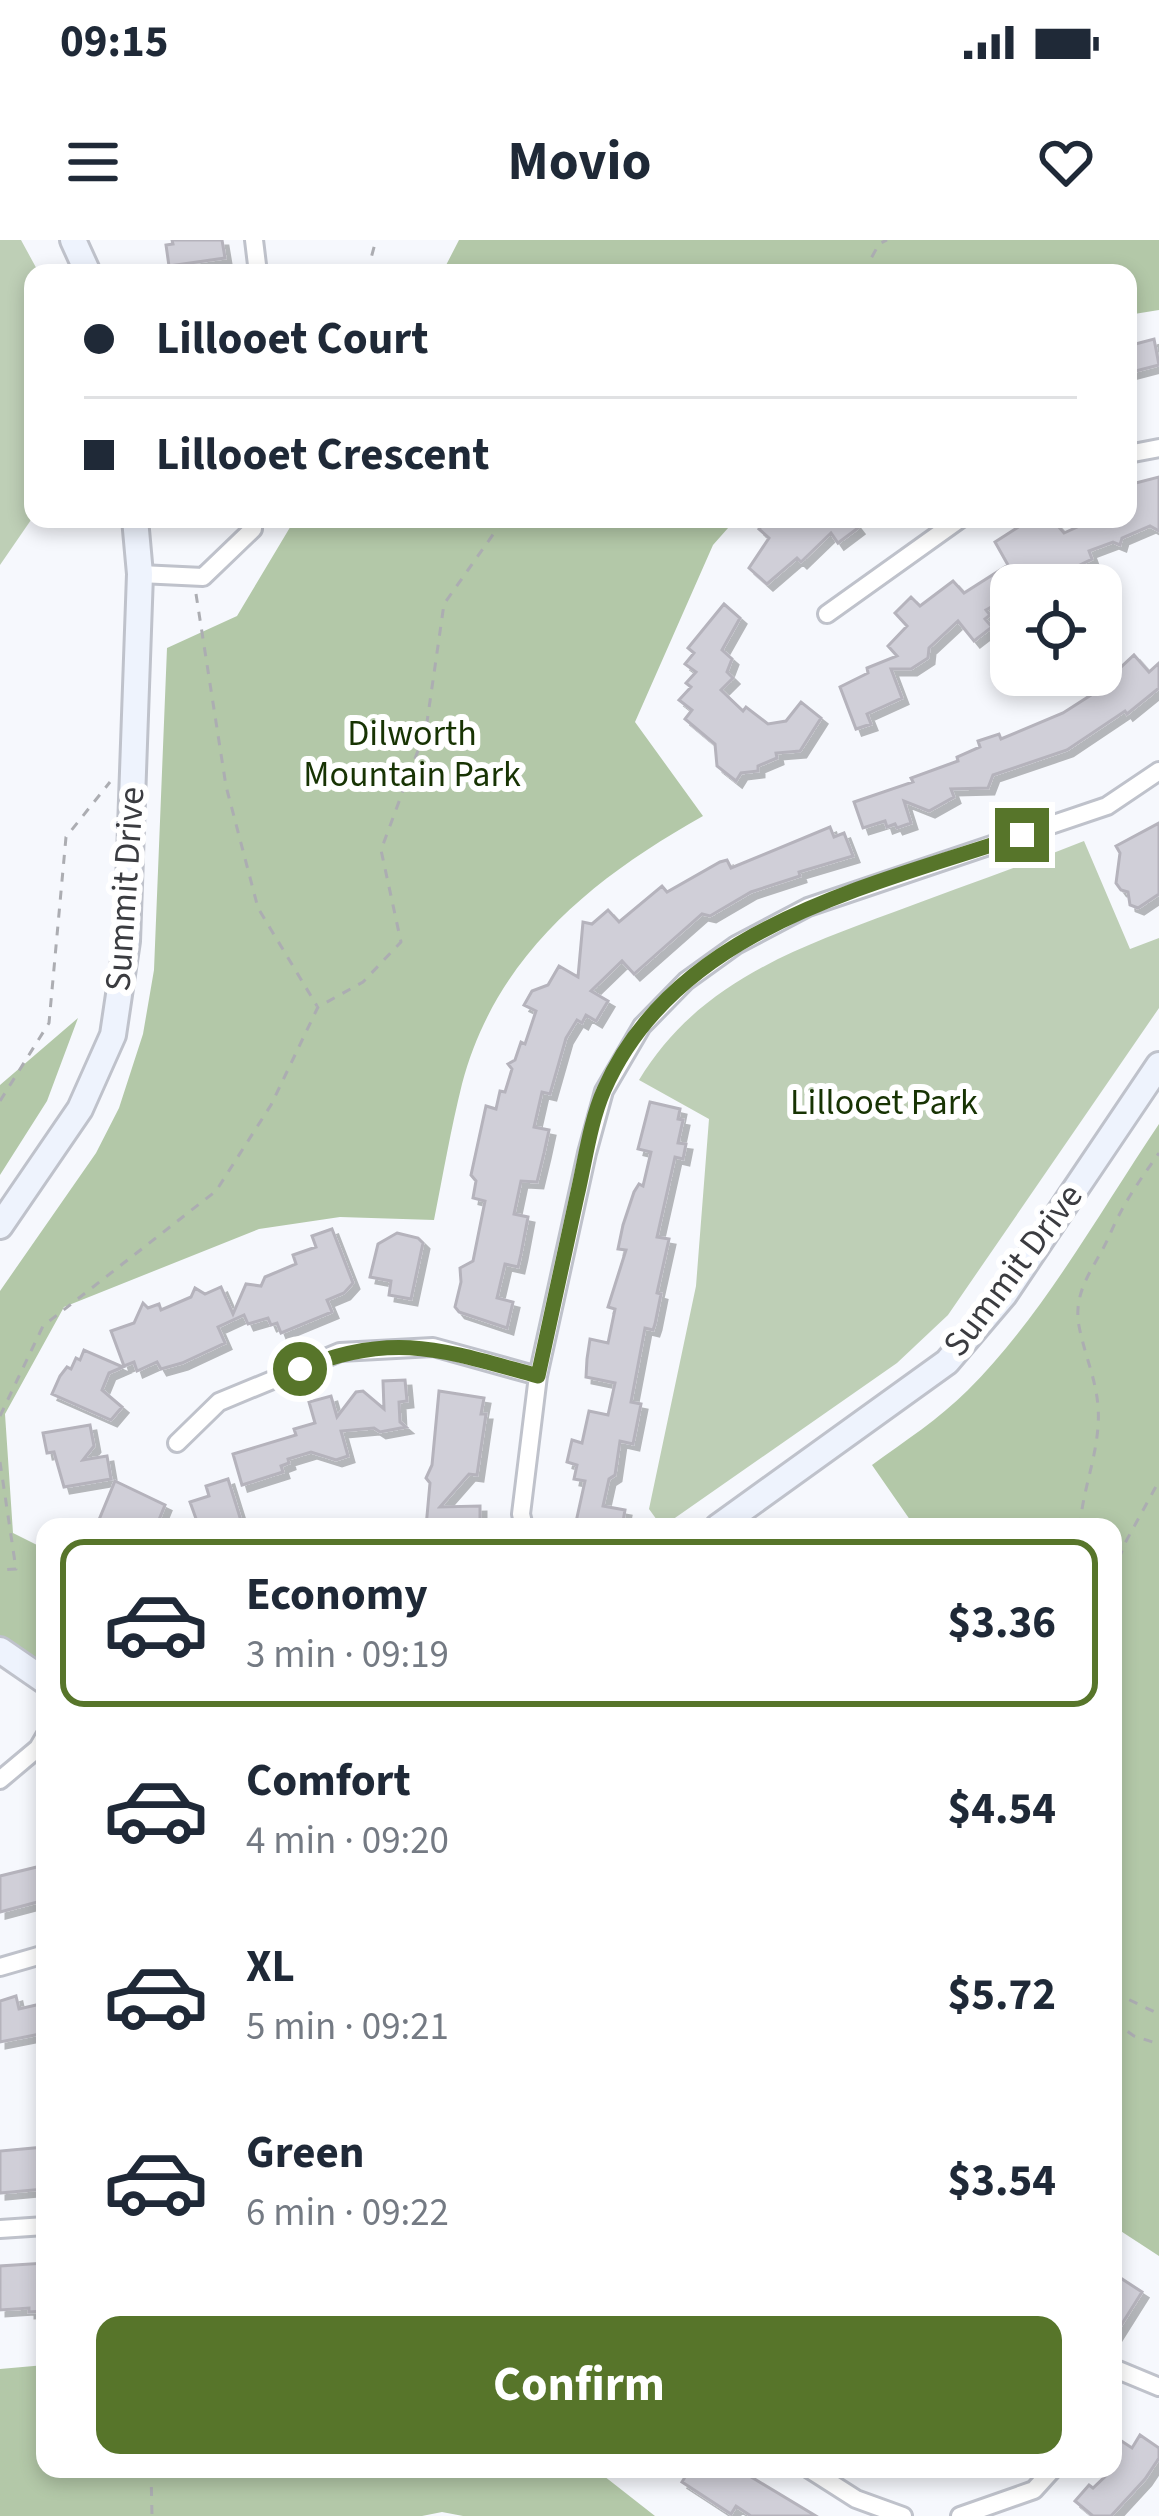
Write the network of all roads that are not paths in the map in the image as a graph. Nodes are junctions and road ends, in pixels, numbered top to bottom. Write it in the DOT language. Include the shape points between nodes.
graph roads {
  1 [pos="135,528"];
  2 [pos="253,528"];
  3 [pos="947,528"];
  4 [pos="140,574"];
  5 [pos="827,614"];
  6 [pos="1159,771"];
  7 [pos="1159,1065"];
  8 [pos="0,1226"];
  9 [pos="538,1376"];
  10 [pos="177,1443"];
  11 [pos="522,1518"];
  12 [pos="731,1518"];
  13 [pos="0,1650"];
  14 [pos="36,1675"];
  15 [pos="36,1750"];
  16 [pos="0,1780"];
  17 [pos="36,1957"];
  18 [pos="0,1967"];
  19 [pos="36,2227"];
  20 [pos="0,2229"];
  21 [pos="1122,2374"];
  22 [pos="1159,2386"];
  23 [pos="822,2478"];
  24 [pos="1044,2478"];
  25 [pos="903,2516"];
  26 [pos="959,2516"];
  1 -- 4 [label="street, Summit Drive"];
  2 -- 4 [label="street" via="203,577"];
  3 -- 5 [label="street"];
  4 -- 8 [label="street, Summit Drive" via="127,941 113,1035 80,1109"];
  6 -- 9 [label="street" via="1107,806 808,908 686,981 642,1026 604,1090"];
  7 -- 12 [label="street, Summit Drive" via="1004,1295 947,1363"];
  9 -- 10 [label="street" via="433,1347 340,1352 219,1402"];
  9 -- 11 [label="street"];
  13 -- 14 [label="street"];
  15 -- 16 [label="street"];
  17 -- 18 [label="street"];
  19 -- 20 [label="street"];
  21 -- 22 [label="street"];
  23 -- 25 [label="street"];
  24 -- 26 [label="street" via="1034,2490"];
}
